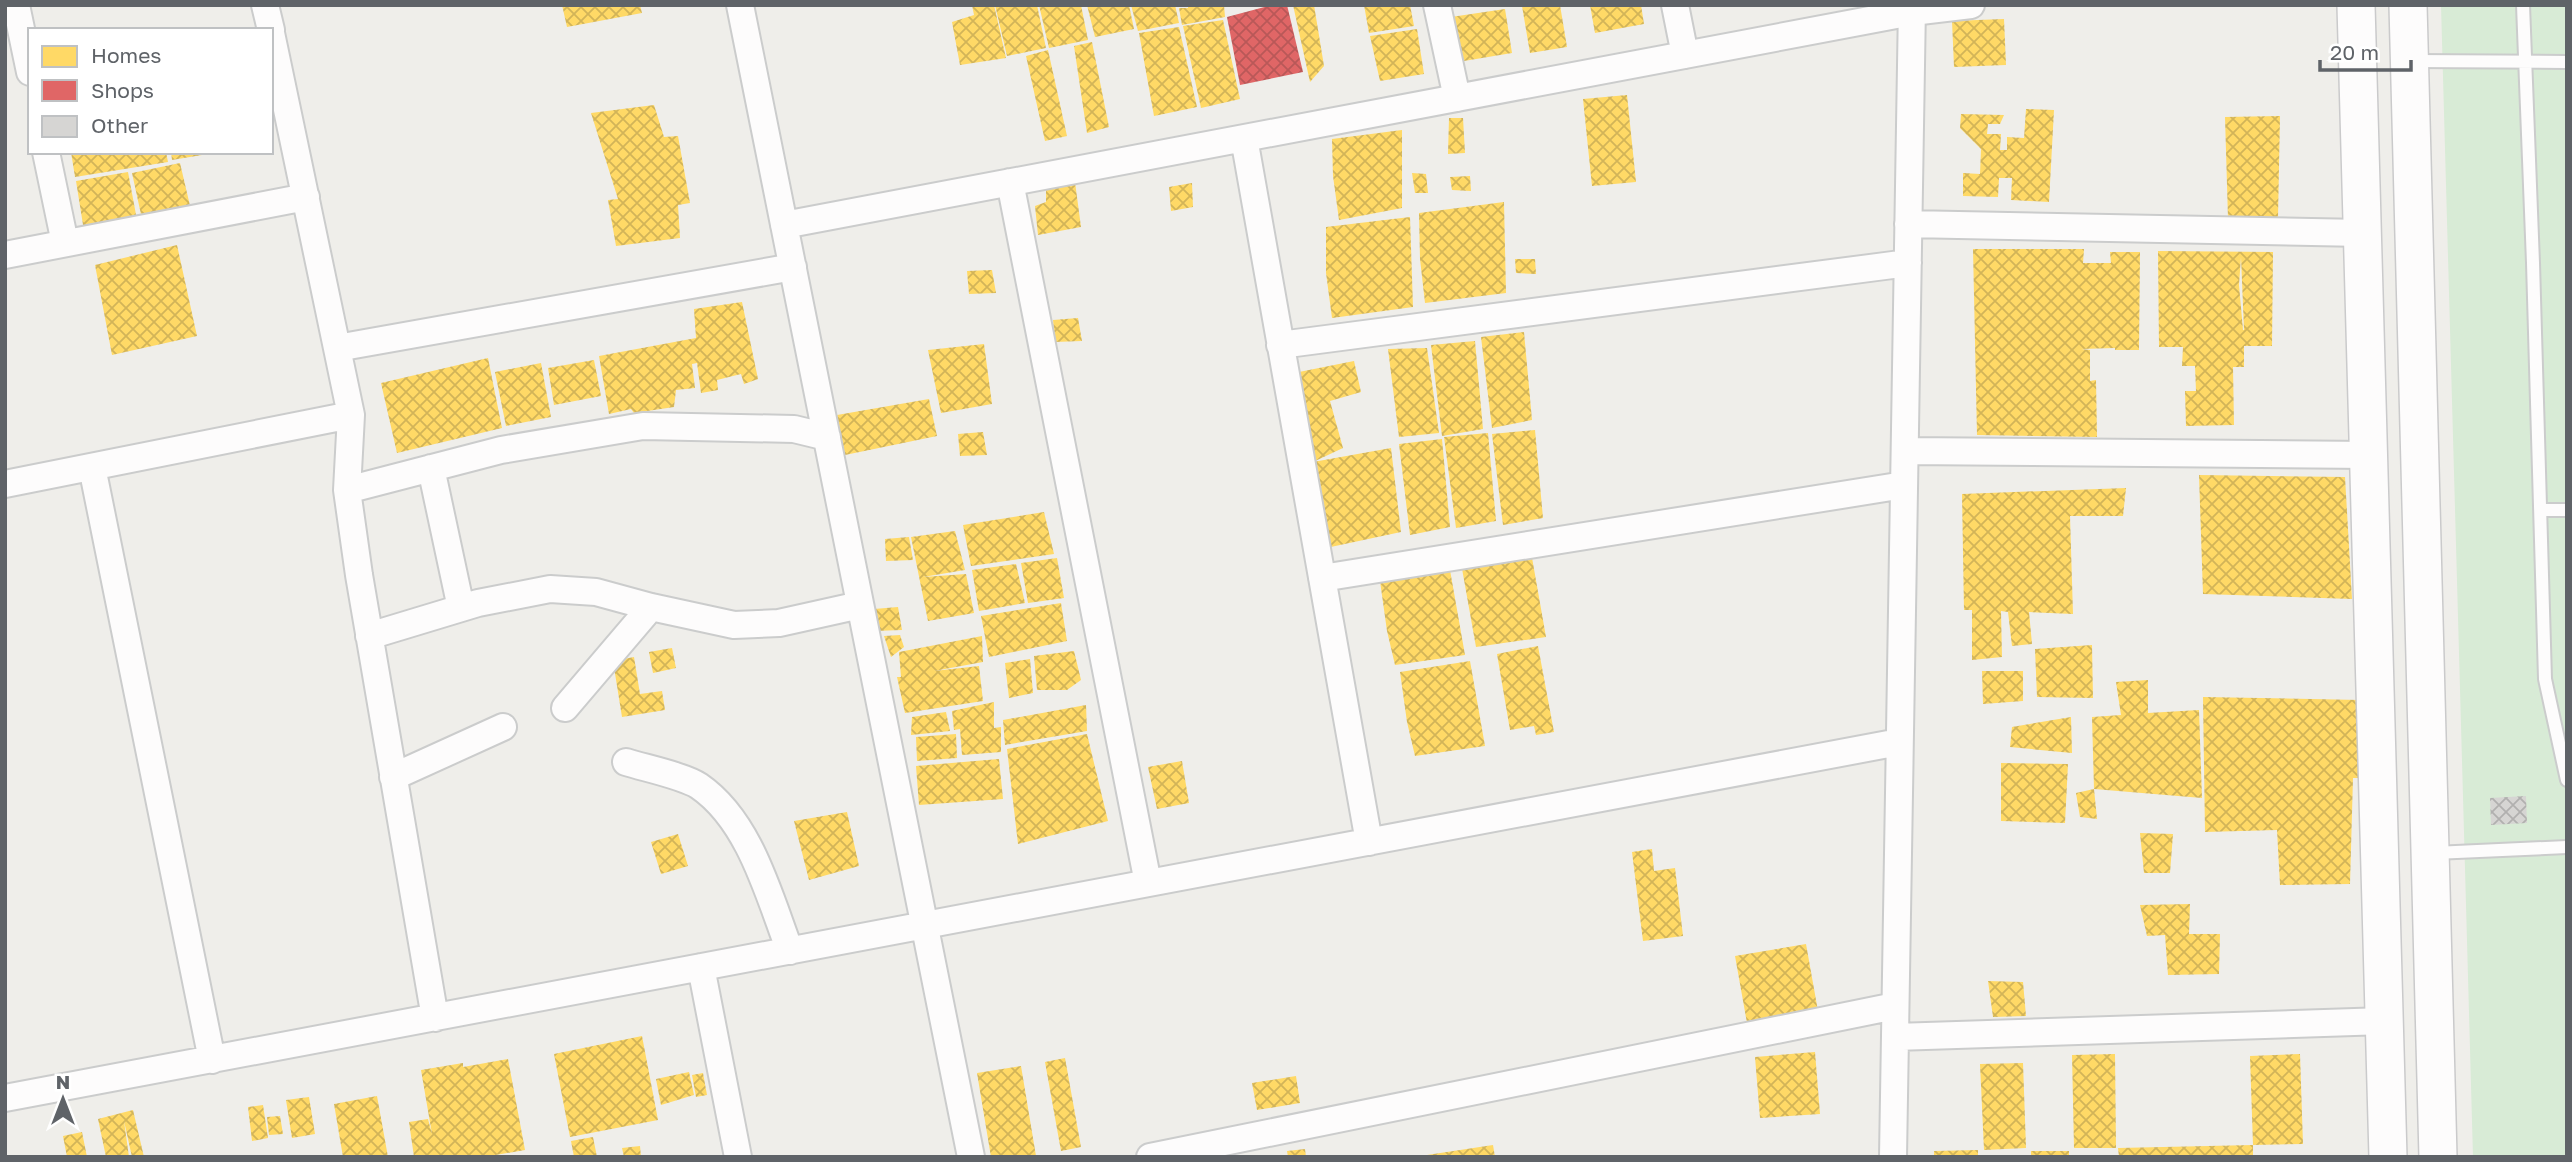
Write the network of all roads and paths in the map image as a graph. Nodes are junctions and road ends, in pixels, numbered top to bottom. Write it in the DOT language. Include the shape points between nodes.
graph roads {
  1 [pos="265,5"];
  2 [pos="740,5"];
  3 [pos="1437,5"];
  4 [pos="1675,5"];
  5 [pos="1970,5"];
  6 [pos="2356,5"];
  7 [pos="2408,5"];
  8 [pos="2523,5"];
  9 [pos="1912,9"];
  10 [pos="14,21"];
  11 [pos="270,28"];
  12 [pos="273,40"];
  13 [pos="1685,55"];
  14 [pos="2409,61"];
  15 [pos="2527,61"];
  16 [pos="2567,62"];
  17 [pos="28,66"];
  18 [pos="1457,98"];
  19 [pos="1244,138"];
  20 [pos="46,154"];
  21 [pos="1010,182"];
  22 [pos="306,197"];
  23 [pos="784,225"];
  24 [pos="1908,225"];
  25 [pos="2363,233"];
  26 [pos="65,243"];
  27 [pos="5,255"];
  28 [pos="1908,263"];
  29 [pos="793,267"];
  30 [pos="1280,345"];
  31 [pos="337,348"];
  32 [pos="351,415"];
  33 [pos="827,437"];
  34 [pos="1905,451"];
  35 [pos="2369,455"];
  36 [pos="92,467"];
  37 [pos="431,468"];
  38 [pos="5,484"];
  39 [pos="1904,485"];
  40 [pos="347,490"];
  41 [pos="2541,510"];
  42 [pos="2567,510"];
  43 [pos="1322,578"];
  44 [pos="860,605"];
  45 [pos="651,607"];
  46 [pos="461,608"];
  47 [pos="369,636"];
  48 [pos="565,708"];
  49 [pos="503,727"];
  50 [pos="1899,742"];
  51 [pos="626,762"];
  52 [pos="393,777"];
  53 [pos="2567,780"];
  54 [pos="1369,842"];
  55 [pos="2567,847"];
  56 [pos="2430,853"];
  57 [pos="1148,883"];
  58 [pos="925,925"];
  59 [pos="790,951"];
  60 [pos="701,967"];
  61 [pos="1895,1006"];
  62 [pos="435,1018"];
  63 [pos="2385,1021"];
  64 [pos="1895,1037"];
  65 [pos="212,1059"];
  66 [pos="5,1098"];
  67 [pos="1206,1151"];
  68 [pos="738,1157"];
  69 [pos="971,1157"];
  70 [pos="1150,1157"];
  71 [pos="1893,1157"];
  72 [pos="2388,1157"];
  73 [pos="2438,1157"];
  1 -- 11 [label="street"];
  2 -- 23 [label="street"];
  3 -- 18 [label="street"];
  4 -- 13 [label="street"];
  5 -- 9 [label="street"];
  6 -- 25 [label="street"];
  7 -- 14 [label="street"];
  8 -- 15 [label="lane"];
  9 -- 13 [label="street"];
  9 -- 24 [label="street"];
  10 -- 17 [label="street"];
  12 -- 22 [label="street"];
  13 -- 18 [label="street"];
  14 -- 15 [label="lane"];
  14 -- 56 [label="street"];
  15 -- 16 [label="lane"];
  15 -- 41 [label="lane"];
  18 -- 19 [label="street"];
  19 -- 21 [label="street"];
  19 -- 30 [label="street"];
  20 -- 26 [label="street"];
  21 -- 23 [label="street"];
  21 -- 57 [label="street"];
  22 -- 26 [label="street"];
  22 -- 31 [label="street"];
  23 -- 29 [label="street"];
  24 -- 25 [label="street"];
  24 -- 28 [label="street"];
  25 -- 35 [label="street"];
  26 -- 27 [label="street"];
  28 -- 30 [label="street"];
  28 -- 34 [label="street"];
  29 -- 31 [label="street"];
  29 -- 33 [label="street"];
  30 -- 43 [label="street"];
  31 -- 32 [label="street"];
  32 -- 36 [label="street"];
  32 -- 40 [label="street"];
  33 -- 37 [label="street" via="794,429 643,426 501,450"];
  33 -- 44 [label="street"];
  34 -- 35 [label="street"];
  34 -- 39 [label="street"];
  35 -- 63 [label="street"];
  36 -- 38 [label="street"];
  36 -- 65 [label="street"];
  37 -- 40 [label="street"];
  37 -- 46 [label="street"];
  39 -- 43 [label="street"];
  39 -- 50 [label="street"];
  40 -- 47 [label="street"];
  41 -- 42 [label="lane"];
  41 -- 53 [label="lane" via="2545,679"];
  43 -- 54 [label="street"];
  44 -- 45 [label="street" via="779,623 734,625"];
  44 -- 58 [label="street"];
  45 -- 46 [label="street" via="596,592 550,589"];
  45 -- 48 [label="street"];
  46 -- 47 [label="street"];
  47 -- 52 [label="street"];
  49 -- 52 [label="street"];
  50 -- 54 [label="street"];
  50 -- 61 [label="street"];
  51 -- 59 [label="street" via="698,785 727,812 756,860"];
  52 -- 62 [label="street"];
  54 -- 57 [label="street"];
  55 -- 56 [label="lane"];
  56 -- 73 [label="street"];
  57 -- 58 [label="street"];
  58 -- 59 [label="street"];
  58 -- 69 [label="street"];
  59 -- 60 [label="street"];
  60 -- 62 [label="street"];
  60 -- 68 [label="street"];
  61 -- 64 [label="street"];
  61 -- 67 [label="street"];
  62 -- 65 [label="street"];
  63 -- 64 [label="street"];
  63 -- 72 [label="street"];
  64 -- 71 [label="street"];
  65 -- 66 [label="street"];
  67 -- 70 [label="street"];
}
